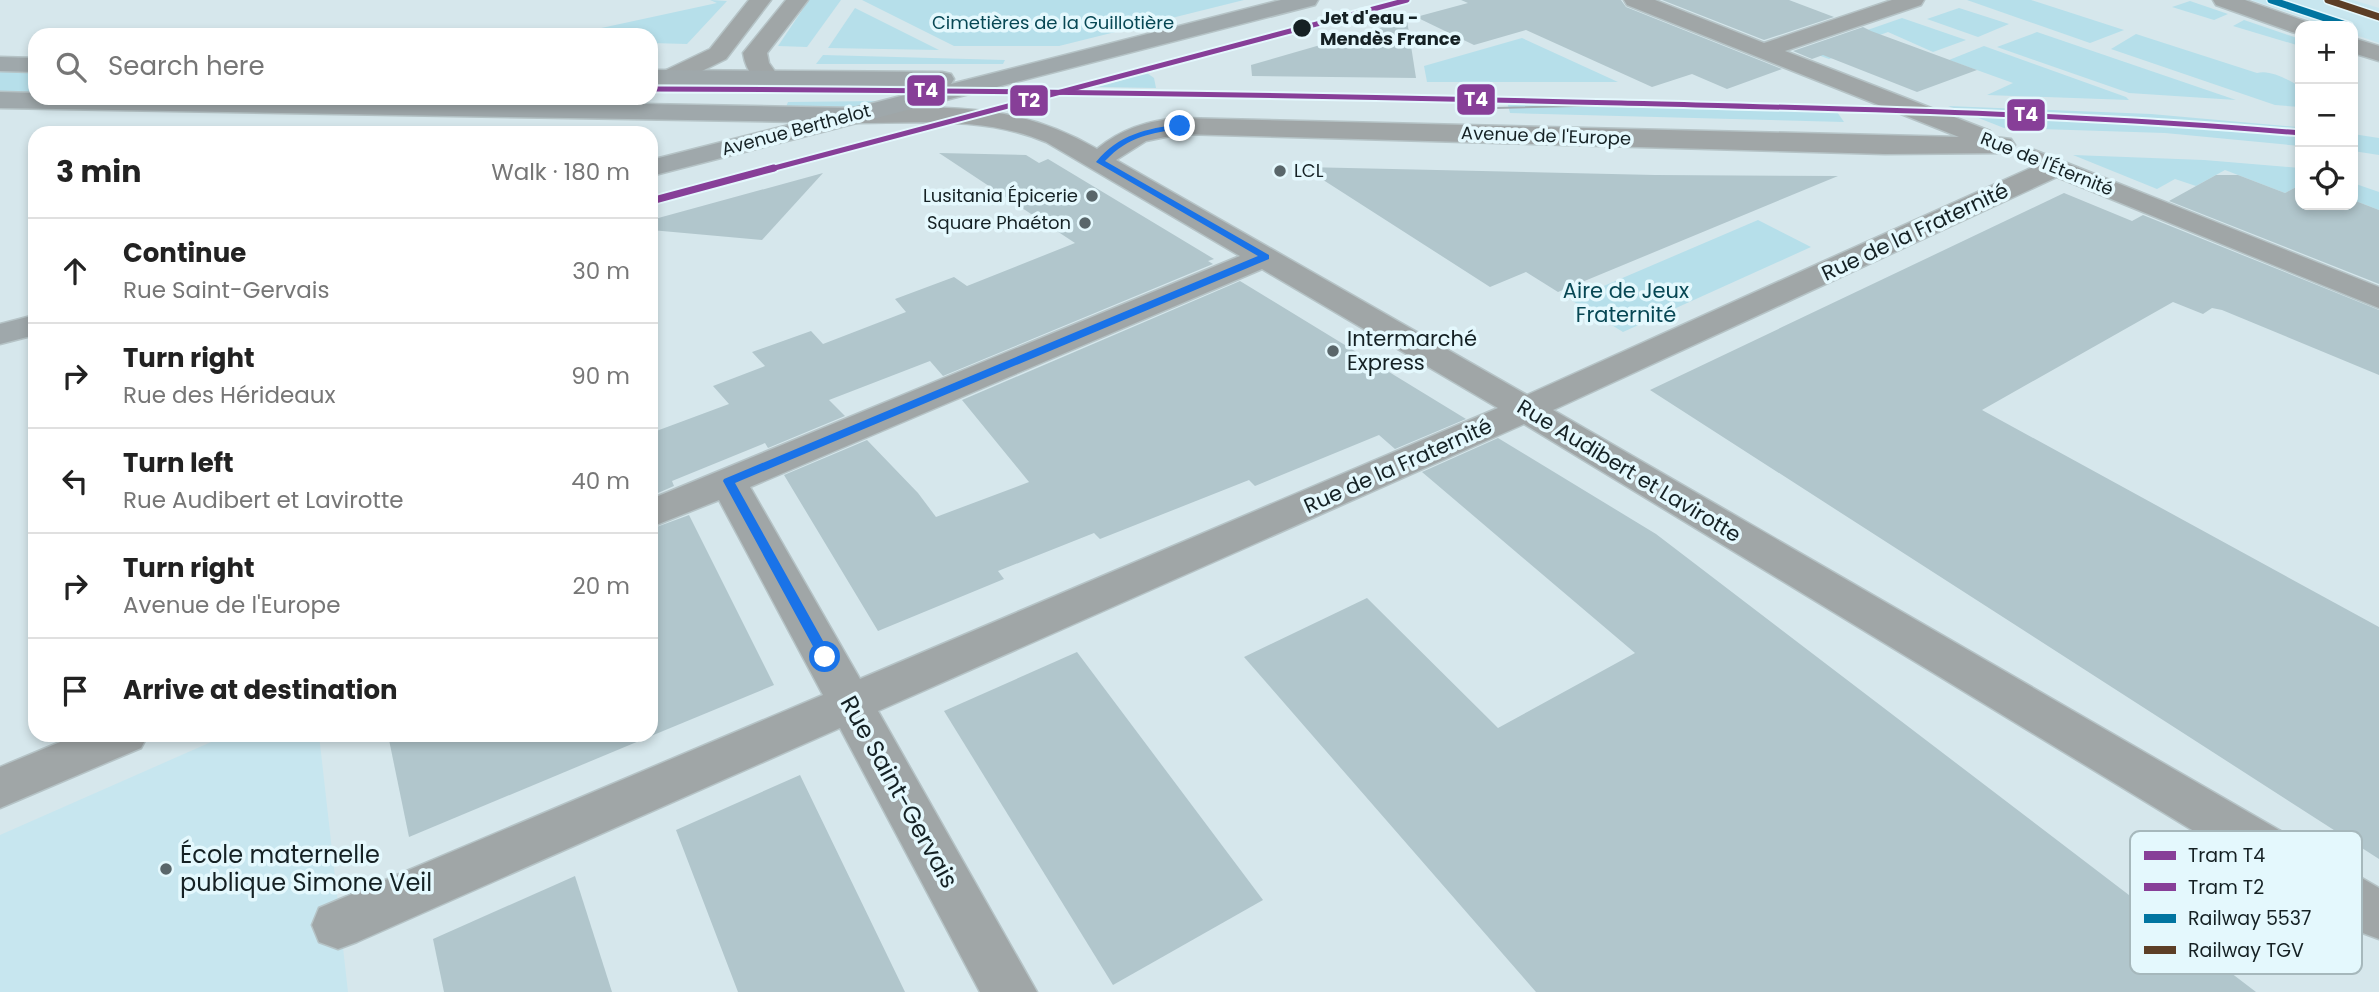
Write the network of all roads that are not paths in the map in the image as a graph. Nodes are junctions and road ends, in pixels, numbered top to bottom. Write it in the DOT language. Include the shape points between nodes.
graph roads {
  1 [pos="760,0"];
  2 [pos="797,0"];
  3 [pos="1307,0"];
  4 [pos="1635,0"];
  5 [pos="1913,0"];
  6 [pos="2224,0"];
  7 [pos="2295,25"];
  8 [pos="2358,47"];
  9 [pos="1760,52"];
  10 [pos="2379,54"];
  11 [pos="0,64"];
  12 [pos="28,65"];
  13 [pos="1007,76"];
  14 [pos="661,77"];
  15 [pos="767,77"];
  16 [pos="0,100"];
  17 [pos="28,101"];
  18 [pos="240,105"];
  19 [pos="671,114"];
  20 [pos="851,116"];
  21 [pos="2002,145"];
  22 [pos="658,162"];
  23 [pos="1100,162"];
  24 [pos="658,166"];
  25 [pos="2056,167"];
  26 [pos="1265,257"];
  27 [pos="2379,298"];
  28 [pos="28,327"];
  29 [pos="0,334"];
  30 [pos="1525,410"];
  31 [pos="728,481"];
  32 [pos="658,511"];
  33 [pos="852,705"];
  34 [pos="108,742"];
  35 [pos="0,788"];
  36 [pos="2237,831"];
  37 [pos="2362,905"];
  38 [pos="2379,915"];
  39 [pos="338,925"];
  40 [pos="1009,992"];
  1 -- 14 [label="street" via="718,54"];
  2 -- 15 [label="street" via="755,53"];
  3 -- 13 [label="main road, Avenue Berthelot"];
  4 -- 9 [label="street, Rue de l'Éternité"];
  5 -- 9 [label="street"];
  6 -- 7 [label="street"];
  8 -- 10 [label="street"];
  9 -- 21 [label="street, Rue de l'Éternité"];
  11 -- 12 [label="main road"];
  13 -- 15 [label="main road"];
  13 -- 20 [label="main road, Avenue Berthelot"];
  14 -- 15 [label="main road"];
  16 -- 17 [label="main road"];
  18 -- 19 [label="main road"];
  19 -- 20 [label="main road"];
  19 -- 22 [label="main road" via="682,125 684,138"];
  20 -- 23 [label="street, Rue Audibert et Lavirotte" via="1011,120 1039,128"];
  20 -- 24 [label="main road, Avenue Berthelot"];
  21 -- 23 [label="street, Avenue de l'Europe" via="1885,146 1180,126 1141,132"];
  21 -- 25 [label="street, Rue de l'Éternité"];
  23 -- 26 [label="street, Rue Audibert et Lavirotte"];
  25 -- 27 [label="street, Rue de l'Éternité"];
  25 -- 30 [label="street, Rue de la Fraternité"];
  26 -- 30 [label="street, Rue Audibert et Lavirotte"];
  26 -- 31 [label="street"];
  28 -- 29 [label="main road"];
  30 -- 33 [label="street, Rue de la Fraternité"];
  30 -- 36 [label="street, Rue Audibert et Lavirotte"];
  31 -- 32 [label="street"];
  31 -- 33 [label="street, Rue Saint-Gervais"];
  33 -- 39 [label="street, Rue de la Fraternité"];
  33 -- 40 [label="street, Rue Saint-Gervais"];
  34 -- 35 [label="street"];
  37 -- 38 [label="street, Rue Audibert et Lavirotte"];
}
